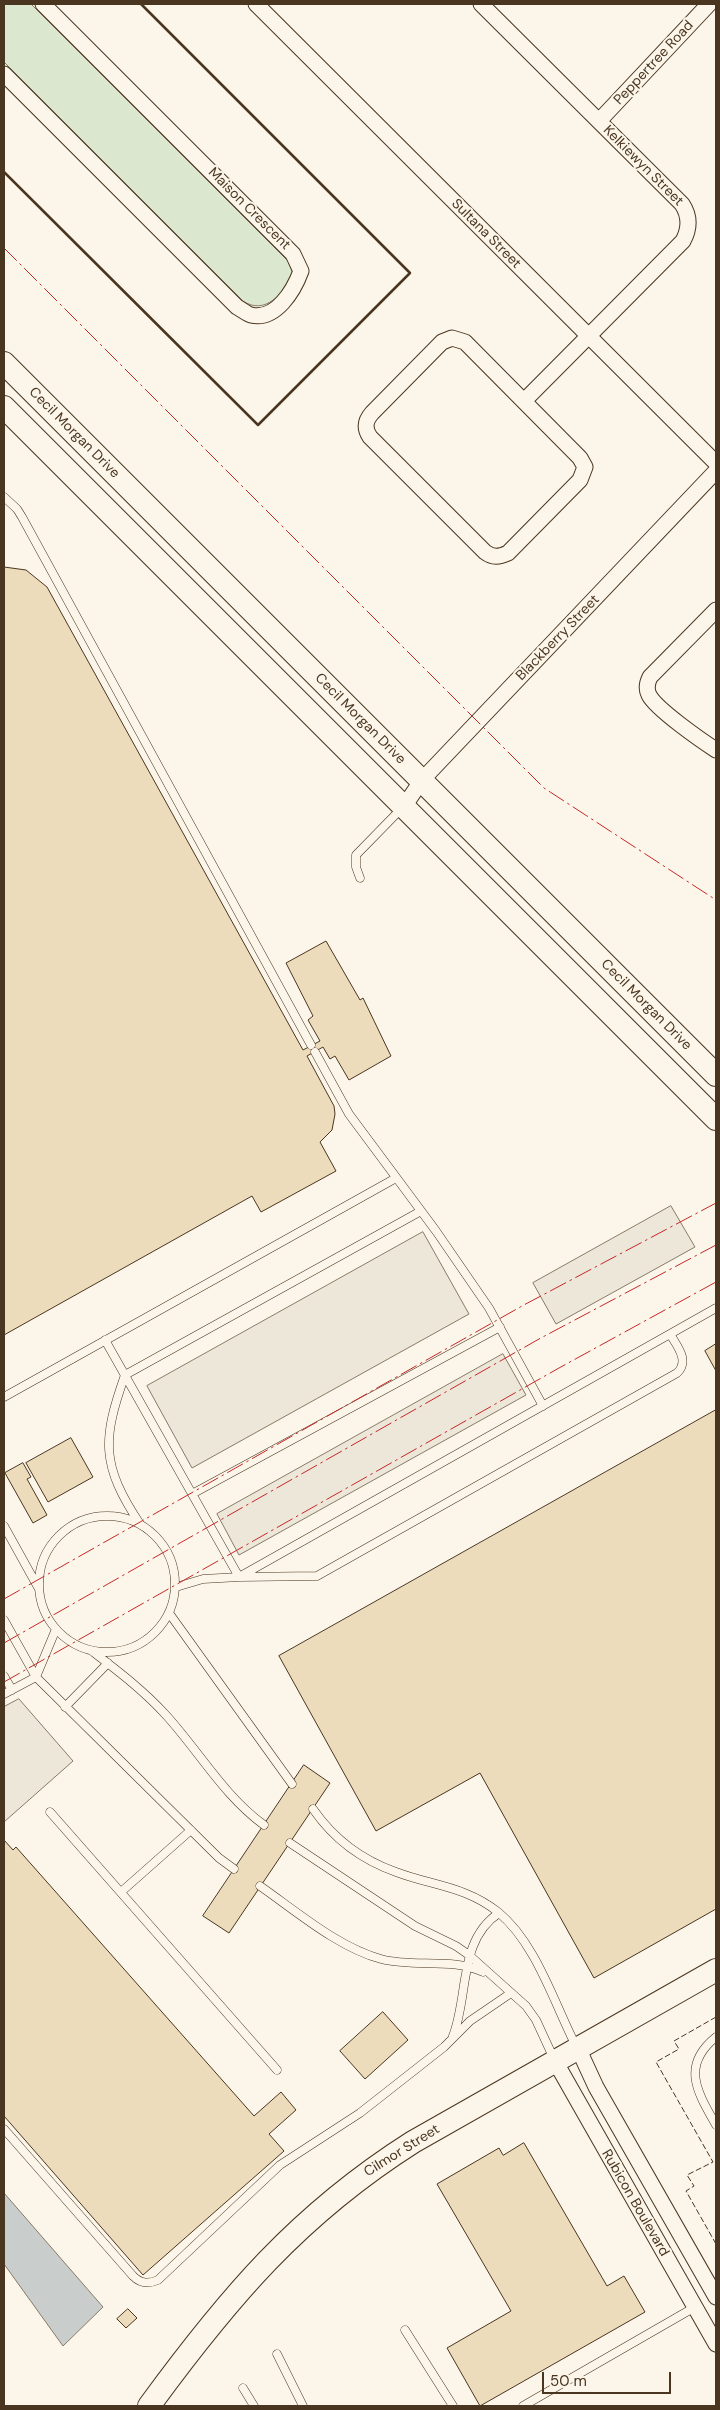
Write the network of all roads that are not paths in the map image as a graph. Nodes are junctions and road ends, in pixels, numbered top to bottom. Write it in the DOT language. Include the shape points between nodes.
graph roads {
  1 [pos="43,4"];
  2 [pos="256,4"];
  3 [pos="481,4"];
  4 [pos="710,4"];
  5 [pos="4,74"];
  6 [pos="599,122"];
  7 [pos="589,336"];
  8 [pos="4,363"];
  9 [pos="524,401"];
  10 [pos="4,407"];
  11 [pos="716,463"];
  12 [pos="716,471"];
  13 [pos="4,497"];
  14 [pos="716,610"];
  15 [pos="716,750"];
  16 [pos="422,780"];
  17 [pos="403,808"];
  18 [pos="360,878"];
  19 [pos="716,1075"];
  20 [pos="716,1119"];
  21 [pos="396,1178"];
  22 [pos="421,1211"];
  23 [pos="716,1308"];
  24 [pos="500,1327"];
  25 [pos="670,1334"];
  26 [pos="105,1340"];
  27 [pos="125,1375"];
  28 [pos="4,1396"];
  29 [pos="543,1406"];
  30 [pos="192,1494"];
  31 [pos="140,1524"];
  32 [pos="4,1526"];
  33 [pos="239,1577"];
  34 [pos="176,1588"];
  35 [pos="40,1590"];
  36 [pos="169,1613"];
  37 [pos="4,1620"];
  38 [pos="56,1629"];
  39 [pos="91,1650"];
  40 [pos="108,1663"];
  41 [pos="4,1676"];
  42 [pos="36,1677"];
  43 [pos="12,1690"];
  44 [pos="4,1694"];
  45 [pos="66,1707"];
  46 [pos="292,1784"];
  47 [pos="312,1809"];
  48 [pos="50,1812"];
  49 [pos="264,1825"];
  50 [pos="191,1830"];
  51 [pos="290,1843"];
  52 [pos="234,1869"];
  53 [pos="260,1886"];
  54 [pos="121,1892"];
  55 [pos="499,1914"];
  56 [pos="469,1955"];
  57 [pos="468,1966"];
  58 [pos="716,1970"];
  59 [pos="490,1976"];
  60 [pos="511,1993"];
  61 [pos="452,2038"];
  62 [pos="716,2038"];
  63 [pos="578,2048"];
  64 [pos="555,2061"];
  65 [pos="277,2070"];
  66 [pos="716,2125"];
  67 [pos="4,2130"];
  68 [pos="716,2297"];
  69 [pos="695,2307"];
  70 [pos="404,2330"];
  71 [pos="716,2344"];
  72 [pos="277,2354"];
  73 [pos="243,2388"];
  74 [pos="149,2406"];
  75 [pos="254,2406"];
  76 [pos="303,2406"];
  77 [pos="453,2406"];
  78 [pos="523,2406"];
  1 -- 5 [label="street, Maison Crescent" via="293,254 301,271 294,289 271,313 252,315 237,307"];
  2 -- 7 [label="street, Sultana Street"];
  3 -- 6 [label="street, Kelkiewyn Street"];
  4 -- 6 [label="street, Peppertree Road"];
  6 -- 7 [label="street, Kelkiewyn Street" via="682,204 688,227 683,240"];
  7 -- 9 [label="street, Kelkiewyn Street"];
  7 -- 11 [label="street, Sultana Street"];
  8 -- 16 [label="street, Cecil Morgan Drive"];
  9 -- 9 [label="street" via="583,462 584,471 580,480 502,556 495,557 485,552 366,430 372,413 442,342 452,338 466,342"];
  10 -- 17 [label="street"];
  12 -- 16 [label="street, Blackberry Street"];
  13 -- 21 [label="lane" via="22,517 349,1114"];
  14 -- 15 [label="street" via="650,676 647,686 652,699"];
  16 -- 17 [label="street, Blackberry Street"];
  16 -- 19 [label="street, Cecil Morgan Drive"];
  17 -- 18 [label="lane" via="356,855"];
  17 -- 20 [label="street"];
  21 -- 22 [label="lane"];
  21 -- 26 [label="lane"];
  22 -- 24 [label="lane"];
  22 -- 27 [label="lane"];
  23 -- 25 [label="lane"];
  24 -- 29 [label="lane"];
  24 -- 30 [label="lane"];
  25 -- 29 [label="lane"];
  25 -- 33 [label="lane" via="683,1360 677,1373 317,1576"];
  26 -- 27 [label="lane"];
  26 -- 28 [label="lane"];
  27 -- 30 [label="lane"];
  27 -- 31 [label="lane" via="109,1434 109,1455 119,1490"];
  29 -- 33 [label="lane"];
  30 -- 33 [label="lane"];
  31 -- 34 [label="lane" via="163,1544 175,1572"];
  31 -- 35 [label="lane" via="123,1517 105,1516 86,1519 70,1527 56,1539 46,1555 40,1572"];
  32 -- 35 [label="lane"];
  33 -- 34 [label="lane" via="203,1579"];
  34 -- 36 [label="lane"];
  35 -- 38 [label="lane" via="48,1617"];
  36 -- 39 [label="lane" via="145,1641 128,1649 110,1652"];
  36 -- 46 [label="lane"];
  37 -- 42 [label="lane"];
  38 -- 39 [label="lane" via="78,1646"];
  38 -- 42 [label="lane"];
  39 -- 40 [label="lane"];
  40 -- 45 [label="lane"];
  40 -- 49 [label="lane" via="166,1715 210,1772 240,1805"];
  41 -- 43 [label="lane"];
  42 -- 43 [label="lane"];
  42 -- 45 [label="lane"];
  43 -- 44 [label="lane"];
  45 -- 50 [label="lane"];
  47 -- 55 [label="lane" via="331,1832 355,1851 397,1872 462,1890"];
  48 -- 54 [label="lane"];
  50 -- 52 [label="lane"];
  50 -- 54 [label="lane"];
  51 -- 56 [label="lane" via="415,1926"];
  53 -- 57 [label="lane" via="346,1944 371,1956 391,1961"];
  54 -- 65 [label="lane"];
  55 -- 56 [label="lane" via="478,1935"];
  55 -- 63 [label="lane" via="532,1953"];
  56 -- 57 [label="lane"];
  56 -- 59 [label="lane"];
  57 -- 59 [label="lane"];
  57 -- 61 [label="lane" via="458,2023"];
  58 -- 63 [label="street, Cilmor Street"];
  59 -- 60 [label="lane"];
  60 -- 61 [label="lane" via="470,2021"];
  60 -- 64 [label="lane" via="536,2020"];
  61 -- 67 [label="lane" via="360,2113 280,2165 152,2283 136,2280"];
  62 -- 66 [label="lane" via="701,2053 694,2070 695,2087"];
  63 -- 64 [label="street, Cilmor Street"];
  63 -- 68 [label="street, Rubicon Boulevard" via="596,2087"];
  64 -- 69 [label="street, Rubicon Boulevard"];
  64 -- 74 [label="street, Cilmor Street" via="370,2169 304,2222 260,2266 209,2325"];
  69 -- 71 [label="street, Rubicon Boulevard"];
  69 -- 78 [label="lane"];
  70 -- 77 [label="lane"];
  72 -- 76 [label="lane"];
  73 -- 75 [label="lane"];
}
